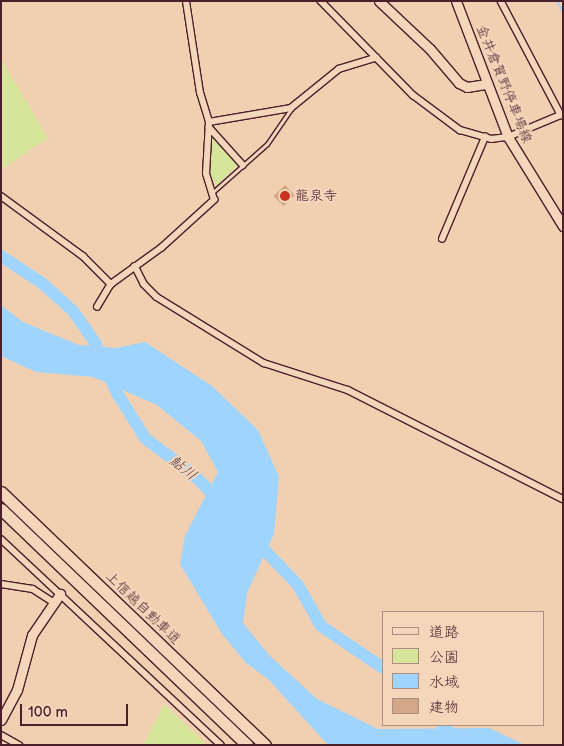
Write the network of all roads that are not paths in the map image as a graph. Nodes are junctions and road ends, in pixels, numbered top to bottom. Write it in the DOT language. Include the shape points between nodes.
graph roads {
  1 [pos="186,1"];
  2 [pos="321,1"];
  3 [pos="379,1"];
  4 [pos="456,1"];
  5 [pos="501,1"];
  6 [pos="376,58"];
  7 [pos="487,84"];
  8 [pos="291,108"];
  9 [pos="562,114"];
  10 [pos="209,124"];
  11 [pos="485,137"];
  12 [pos="508,137"];
  13 [pos="243,165"];
  14 [pos="214,191"];
  15 [pos="1,196"];
  16 [pos="563,226"];
  17 [pos="442,240"];
  18 [pos="135,266"];
  19 [pos="111,284"];
  20 [pos="97,307"];
  21 [pos="1,492"];
  22 [pos="563,499"];
  23 [pos="1,509"];
  24 [pos="1,539"];
  25 [pos="1,584"];
  26 [pos="60,594"];
  27 [pos="53,602"];
  28 [pos="1,720"];
  29 [pos="1,735"];
  30 [pos="19,745"];
  31 [pos="221,745"];
  32 [pos="247,745"];
  33 [pos="265,745"];
  1 -- 10 [label="street" via="200,93"];
  2 -- 6 [label="street"];
  3 -- 7 [label="street" via="430,49 459,83 467,87"];
  4 -- 7 [label="street, 金井倉賀野停車場線"];
  5 -- 9 [label="street"];
  6 -- 8 [label="street" via="340,69"];
  6 -- 11 [label="street" via="448,122"];
  7 -- 12 [label="street, 金井倉賀野停車場線"];
  8 -- 10 [label="street"];
  8 -- 13 [label="lane" via="267,144"];
  9 -- 12 [label="street"];
  10 -- 13 [label="street"];
  10 -- 14 [label="street" via="206,174"];
  11 -- 12 [label="street"];
  11 -- 17 [label="street"];
  12 -- 16 [label="street, 金井倉賀野停車場線"];
  13 -- 14 [label="lane"];
  14 -- 18 [label="street" via="214,200 161,248"];
  15 -- 19 [label="street" via="83,256"];
  18 -- 19 [label="street"];
  18 -- 22 [label="street" via="144,284 157,297 264,363 348,390"];
  19 -- 20 [label="street"];
  21 -- 33 [label="highway, 上信越自動車道"];
  23 -- 32 [label="highway, 上信越自動車道"];
  24 -- 26 [label="street"];
  25 -- 27 [label="street" via="33,589"];
  26 -- 27 [label="street"];
  26 -- 31 [label="street"];
  27 -- 28 [label="street" via="24,653 17,690"];
  29 -- 30 [label="street"];
}
